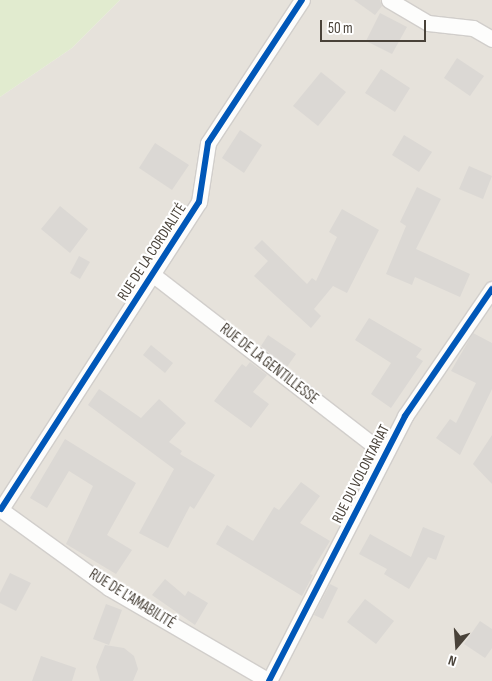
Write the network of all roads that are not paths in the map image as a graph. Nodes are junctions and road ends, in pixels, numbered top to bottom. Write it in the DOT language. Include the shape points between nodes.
graph roads {
  1 [pos="302,0"];
  2 [pos="389,0"];
  3 [pos="492,39"];
  4 [pos="152,274"];
  5 [pos="492,289"];
  6 [pos="385,454"];
  7 [pos="0,509"];
  8 [pos="269,681"];
  1 -- 4 [label="street, RUE DE LA CORDIALITÉ" via="208,143 199,202"];
  2 -- 3 [label="street" via="428,23 473,28"];
  4 -- 6 [label="street, RUE DE LA GENTILLESSE"];
  4 -- 7 [label="street, RUE DE LA CORDIALITÉ"];
  5 -- 6 [label="street, RUE DU VOLONTARIAT" via="405,416"];
  6 -- 8 [label="street, RUE DU VOLONTARIAT"];
  7 -- 8 [label="street, RUE DE L'AMABILITÉ" via="109,588"];
}
